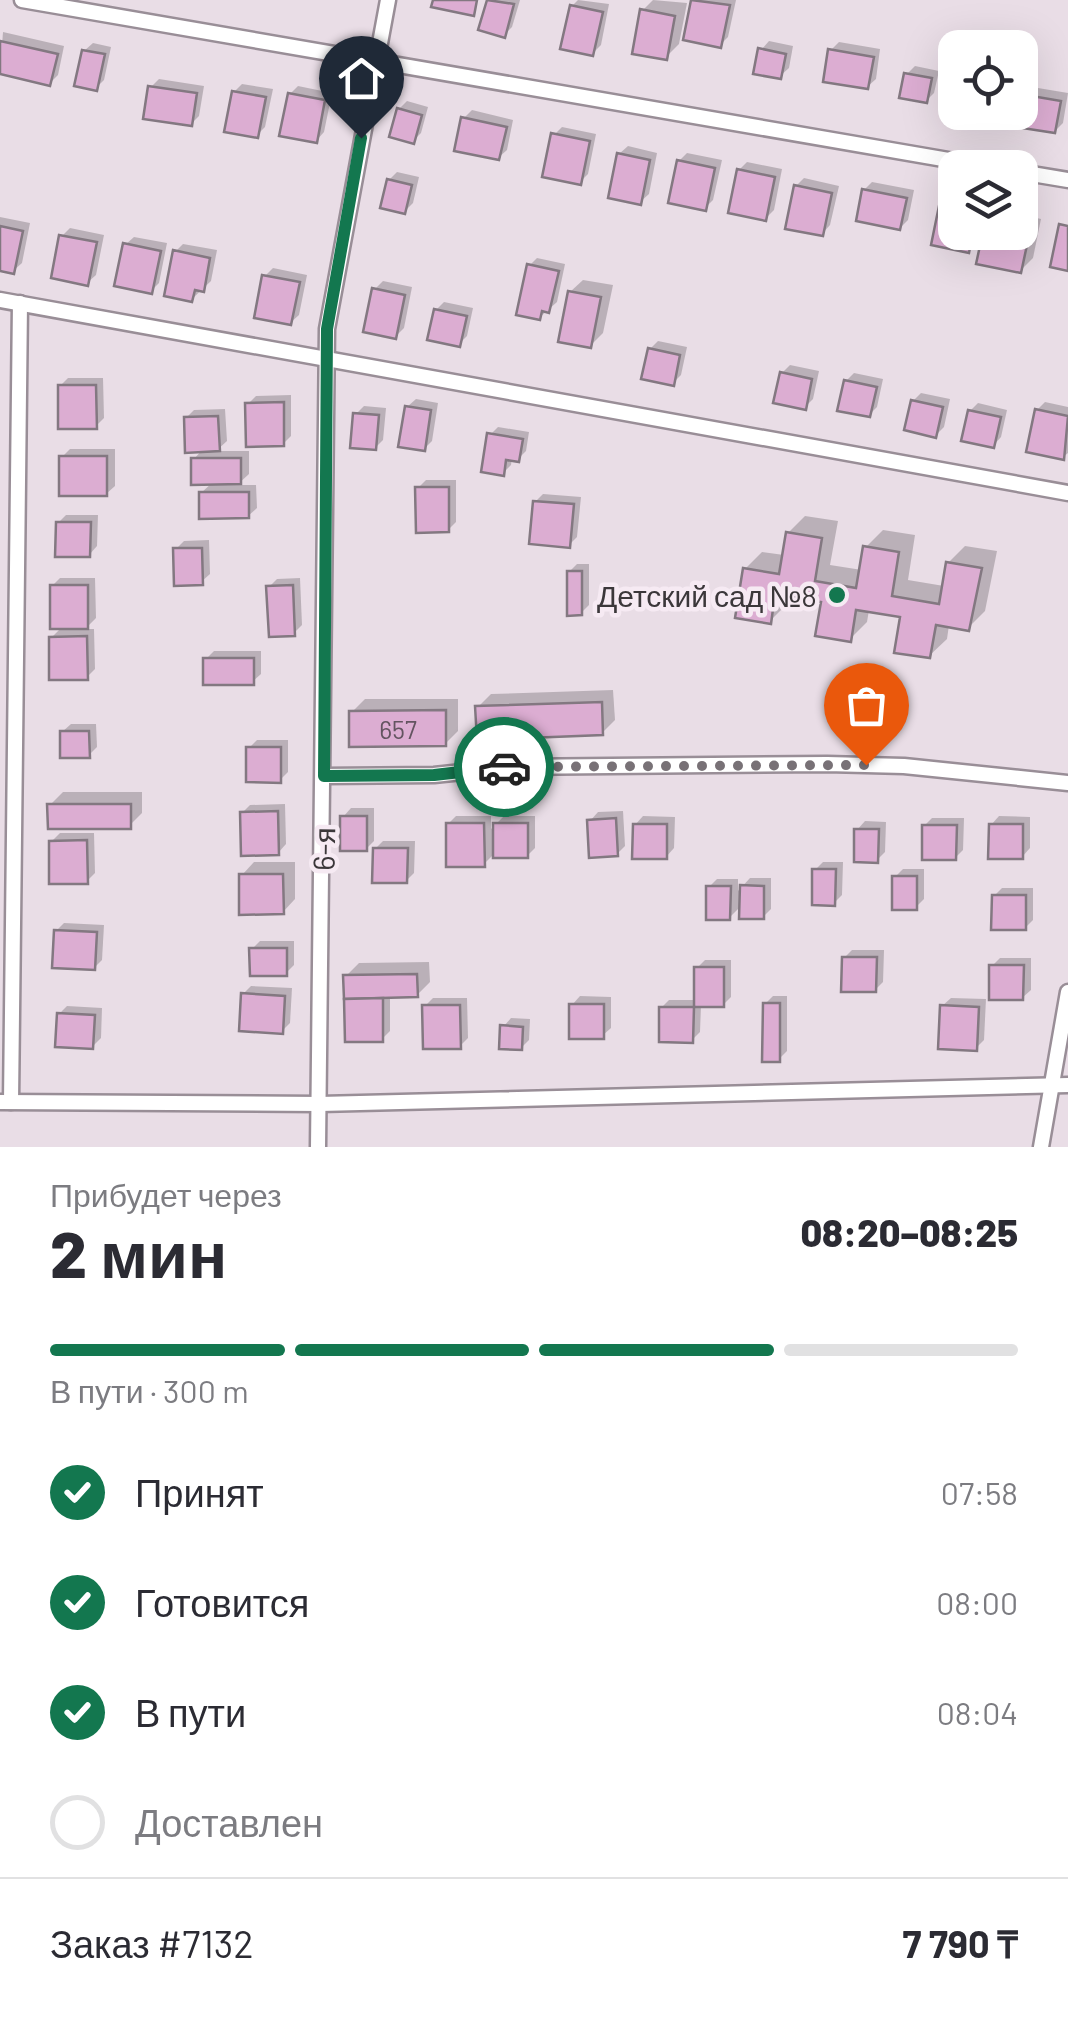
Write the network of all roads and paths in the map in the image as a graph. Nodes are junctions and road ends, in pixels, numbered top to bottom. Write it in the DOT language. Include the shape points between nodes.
graph roads {
  1 [pos="22,0"];
  2 [pos="388,0"];
  3 [pos="375,61"];
  4 [pos="938,158"];
  5 [pos="1038,175"];
  6 [pos="1068,180"];
  7 [pos="0,300"];
  8 [pos="20,304"];
  9 [pos="327,358"];
  10 [pos="1068,493"];
  11 [pos="324,776"];
  12 [pos="1068,782"];
  13 [pos="1068,992"];
  14 [pos="1060,1085"];
  15 [pos="5,1102"];
  16 [pos="320,1104"];
  17 [pos="318,1147"];
  18 [pos="1041,1147"];
  1 -- 3 [label="street"];
  2 -- 3 [label="street, 6-я"];
  3 -- 4 [label="street"];
  3 -- 9 [label="street, 6-я"];
  5 -- 6 [label="street"];
  7 -- 8 [label="street"];
  8 -- 9 [label="street"];
  8 -- 15 [label="street"];
  9 -- 10 [label="street"];
  9 -- 11 [label="street, 6-я"];
  11 -- 12 [label="street" via="827,764"];
  11 -- 16 [label="street, 6-я"];
  13 -- 14 [label="street"];
  14 -- 16 [label="street"];
  14 -- 18 [label="street"];
  15 -- 16 [label="street"];
  16 -- 17 [label="street, 6-я"];
}
